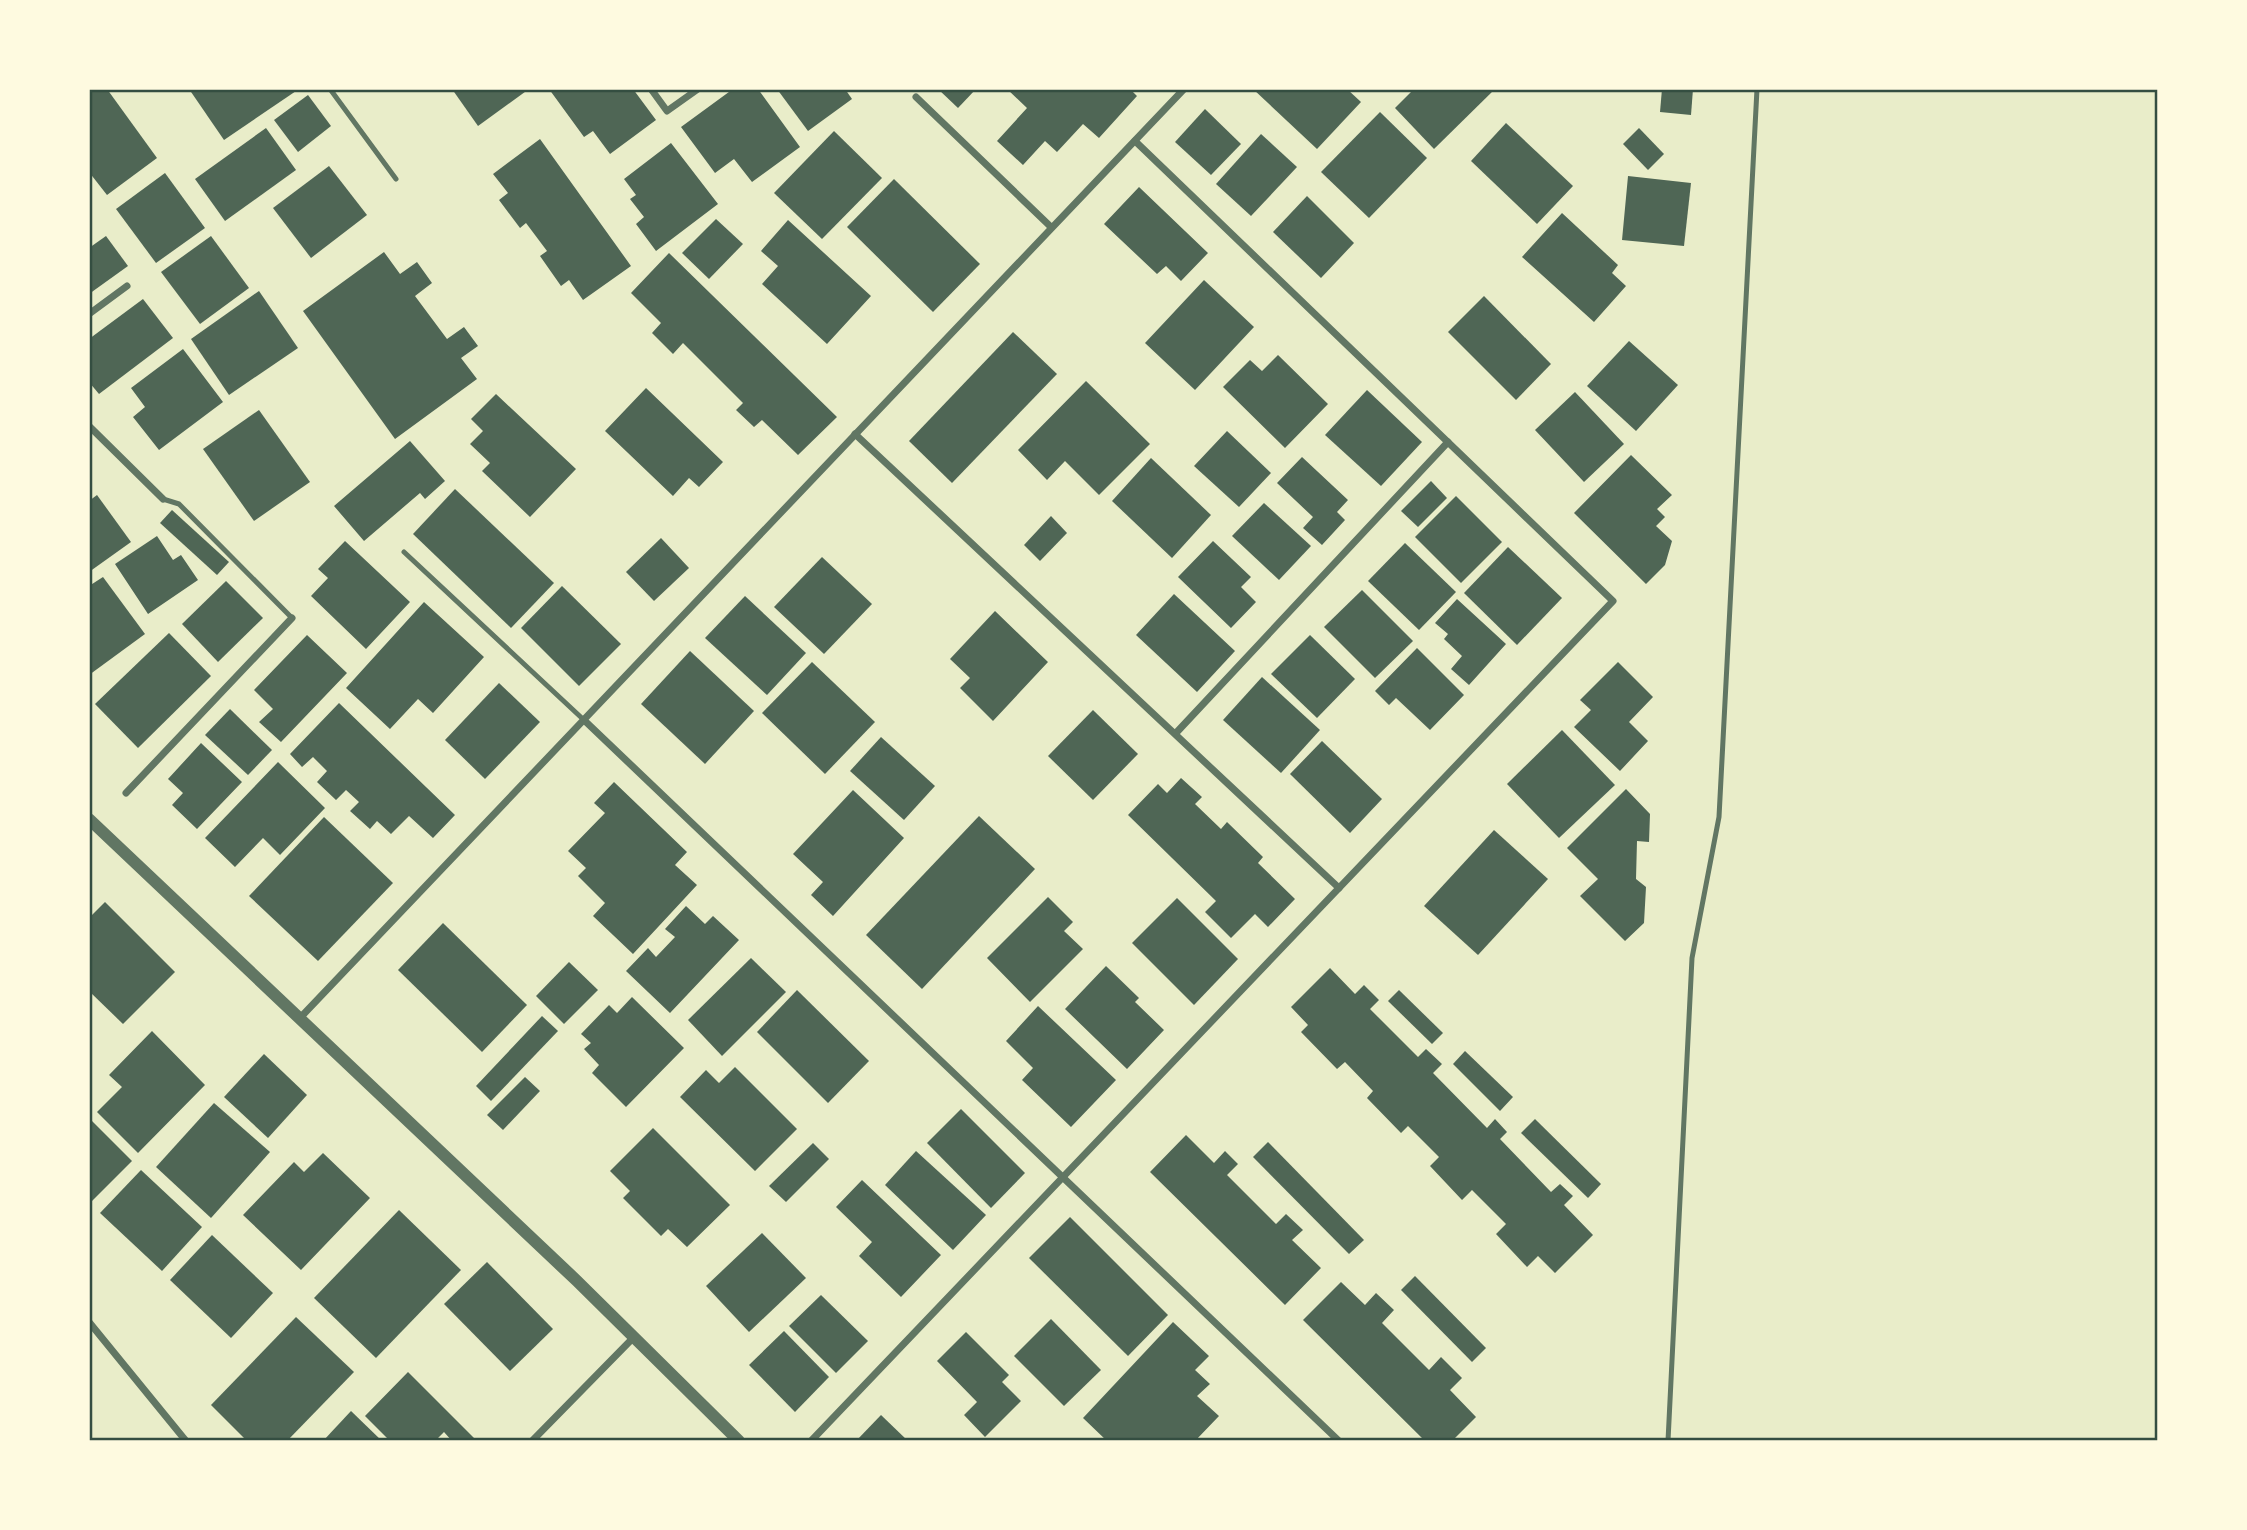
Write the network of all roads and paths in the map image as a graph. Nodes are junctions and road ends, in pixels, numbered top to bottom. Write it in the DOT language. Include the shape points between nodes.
graph roads {
  1 [pos="330,89"];
  2 [pos="651,89"];
  3 [pos="698,89"];
  4 [pos="1184,89"];
  5 [pos="1757,89"];
  6 [pos="916,97"];
  7 [pos="1135,141"];
  8 [pos="396,179"];
  9 [pos="1052,227"];
  10 [pos="127,286"];
  11 [pos="89,314"];
  12 [pos="89,426"];
  13 [pos="855,434"];
  14 [pos="1448,442"];
  15 [pos="163,499"];
  16 [pos="404,552"];
  17 [pos="292,618"];
  18 [pos="584,721"];
  19 [pos="1176,733"];
  20 [pos="126,793"];
  21 [pos="89,819"];
  22 [pos="1339,888"];
  23 [pos="300,1018"];
  24 [pos="1062,1176"];
  25 [pos="89,1322"];
  26 [pos="634,1337"];
  27 [pos="186,1441"];
  28 [pos="532,1441"];
  29 [pos="739,1441"];
  30 [pos="811,1441"];
  31 [pos="1339,1441"];
  32 [pos="1668,1441"];
  1 -- 8 [label="lane"];
  2 -- 3 [label="street" via="667,111"];
  4 -- 7 [label="street"];
  5 -- 32 [label="lane" via="1718,817 1692,958"];
  6 -- 9 [label="street"];
  7 -- 9 [label="street"];
  7 -- 14 [label="street"];
  9 -- 13 [label="street"];
  10 -- 11 [label="street"];
  12 -- 15 [label="street"];
  13 -- 18 [label="street"];
  13 -- 19 [label="street"];
  14 -- 19 [label="street"];
  14 -- 22 [label="street" via="1613,601"];
  15 -- 17 [label="lane" via="179,504"];
  16 -- 18 [label="lane"];
  17 -- 20 [label="street"];
  18 -- 23 [label="street"];
  18 -- 24 [label="street"];
  19 -- 22 [label="street"];
  21 -- 23 [label="street"];
  22 -- 24 [label="street"];
  23 -- 26 [label="street"];
  24 -- 30 [label="street"];
  24 -- 31 [label="street"];
  25 -- 27 [label="street"];
  26 -- 28 [label="street"];
  26 -- 29 [label="street"];
}
